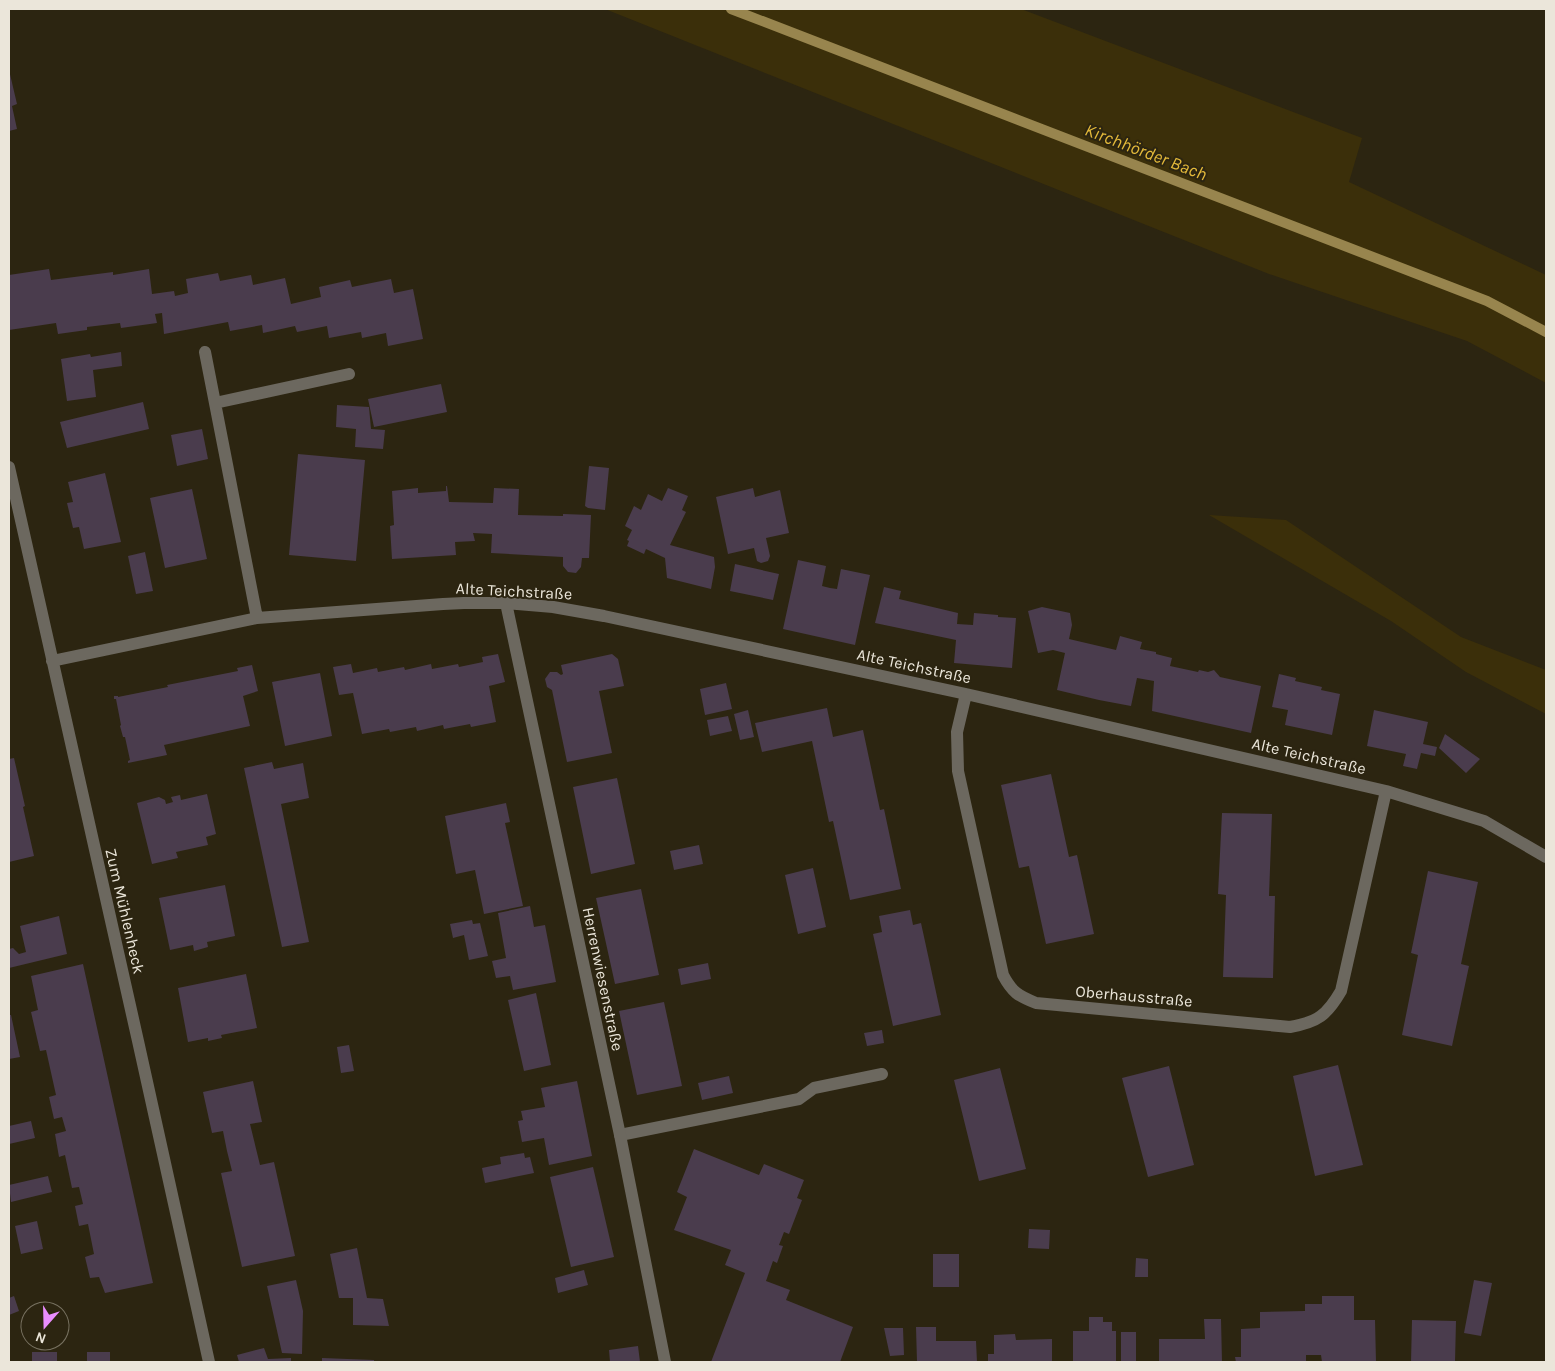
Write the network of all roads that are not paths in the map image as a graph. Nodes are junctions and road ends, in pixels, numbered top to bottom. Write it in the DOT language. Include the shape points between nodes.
graph roads {
  1 [pos="205,352"];
  2 [pos="348,374"];
  3 [pos="215,403"];
  4 [pos="9,467"];
  5 [pos="506,604"];
  6 [pos="257,618"];
  7 [pos="52,661"];
  8 [pos="966,694"];
  9 [pos="1386,791"];
  10 [pos="1546,857"];
  11 [pos="882,1074"];
  12 [pos="620,1135"];
  13 [pos="209,1362"];
  14 [pos="665,1362"];
  1 -- 3 [label="street"];
  2 -- 3 [label="street"];
  3 -- 6 [label="street"];
  4 -- 7 [label="street, Zum Mühlenheck"];
  5 -- 6 [label="street, Alte Teichstraße" via="443,604"];
  5 -- 8 [label="street, Alte Teichstraße" via="553,606"];
  5 -- 12 [label="street, Herrenwiesenstraße"];
  6 -- 7 [label="street, Alte Teichstraße"];
  7 -- 13 [label="street, Zum Mühlenheck"];
  8 -- 9 [label="street, Alte Teichstraße"];
  8 -- 9 [label="street, Oberhausstraße" via="957,732 958,771 1003,975 1010,988 1036,1003 1290,1027 1320,1018 1332,1007 1341,991"];
  9 -- 10 [label="street, Alte Teichstraße" via="1484,821"];
  11 -- 12 [label="street" via="814,1088 799,1099"];
  12 -- 14 [label="street, Herrenwiesenstraße"];
}
